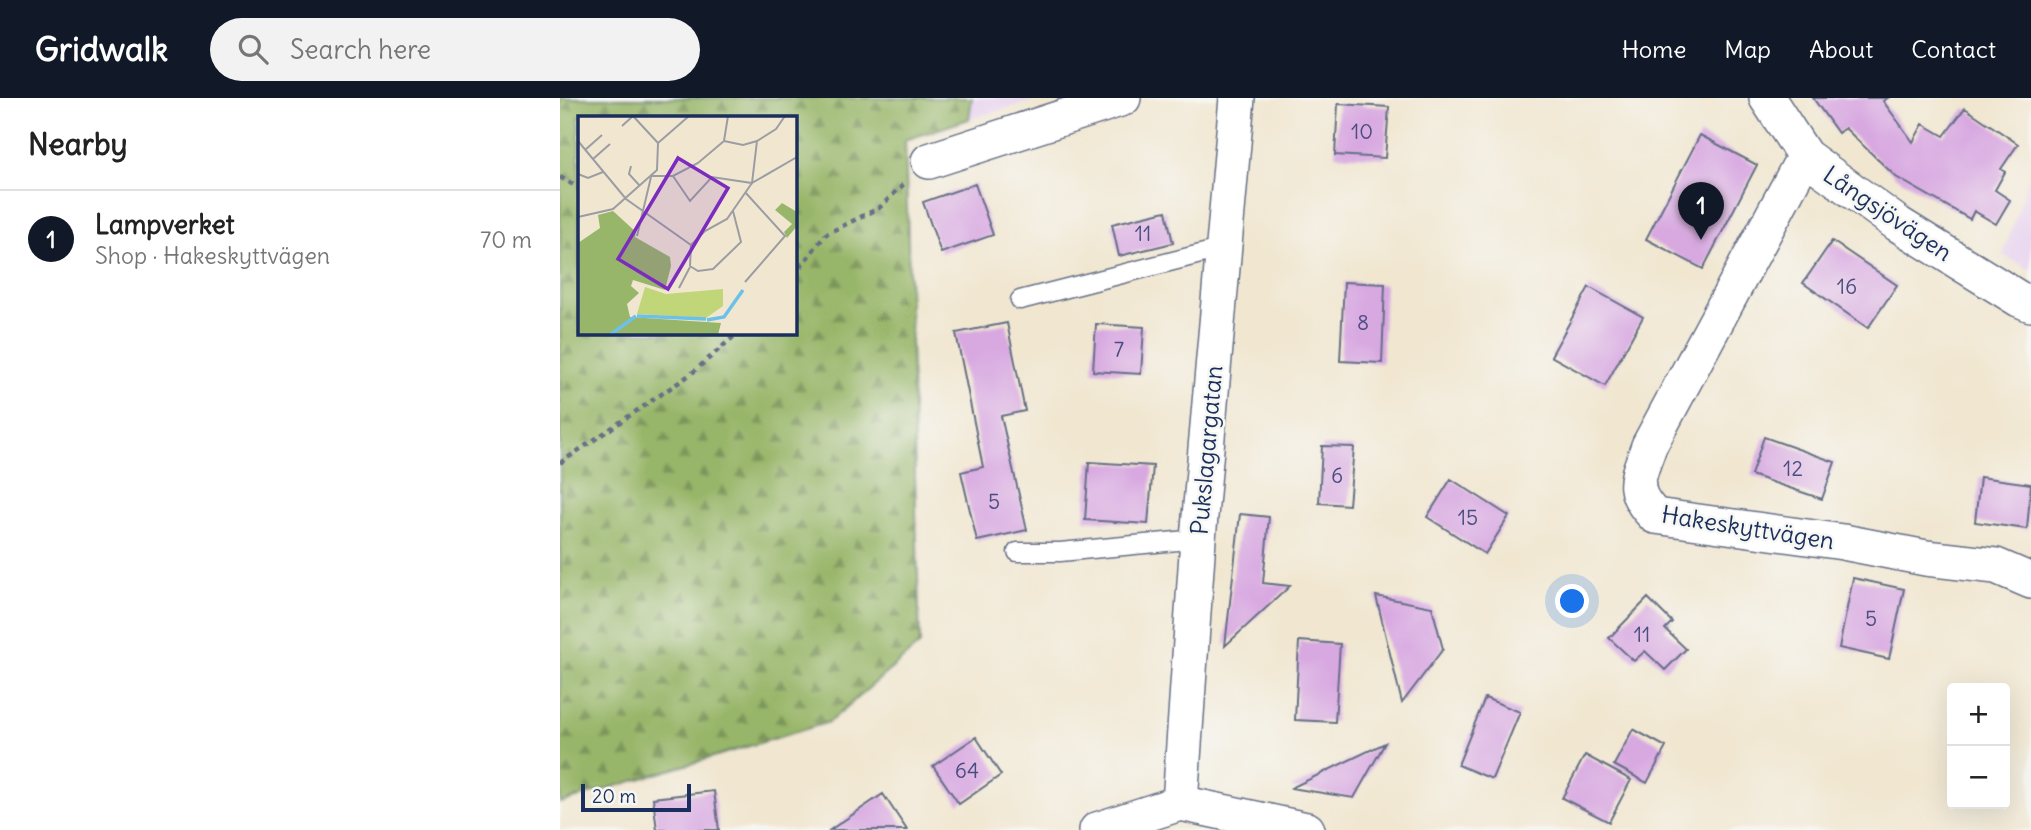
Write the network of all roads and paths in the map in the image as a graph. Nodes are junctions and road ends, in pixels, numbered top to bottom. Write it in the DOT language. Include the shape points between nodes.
graph roads {
  1 [pos="1123,98"];
  2 [pos="1237,98"];
  3 [pos="1767,98"];
  4 [pos="1805,156"];
  5 [pos="929,161"];
  6 [pos="560,177"];
  7 [pos="578,187"];
  8 [pos="1224,248"];
  9 [pos="796,272"];
  10 [pos="1020,300"];
  11 [pos="2031,303"];
  12 [pos="737,334"];
  13 [pos="560,463"];
  14 [pos="1199,539"];
  15 [pos="1017,552"];
  16 [pos="2031,580"];
  17 [pos="1180,803"];
  18 [pos="1097,830"];
  19 [pos="1307,830"];
  1 -- 5 [label="street"];
  2 -- 8 [label="street, Pukslagargatan"];
  3 -- 4 [label="street, Långsjövägen"];
  4 -- 11 [label="street, Långsjövägen" via="1898,224"];
  4 -- 16 [label="street, Hakeskyttvägen" via="1649,446 1637,481 1641,502 1656,516 1996,566"];
  5 -- 9 [label="path" via="879,208 826,234"];
  6 -- 7 [label="path"];
  8 -- 10 [label="lane"];
  8 -- 14 [label="street, Pukslagargatan"];
  12 -- 13 [label="path" via="691,374"];
  14 -- 15 [label="lane"];
  14 -- 17 [label="street, Pukslagargatan"];
  17 -- 18 [label="street"];
  17 -- 19 [label="street"];
}
